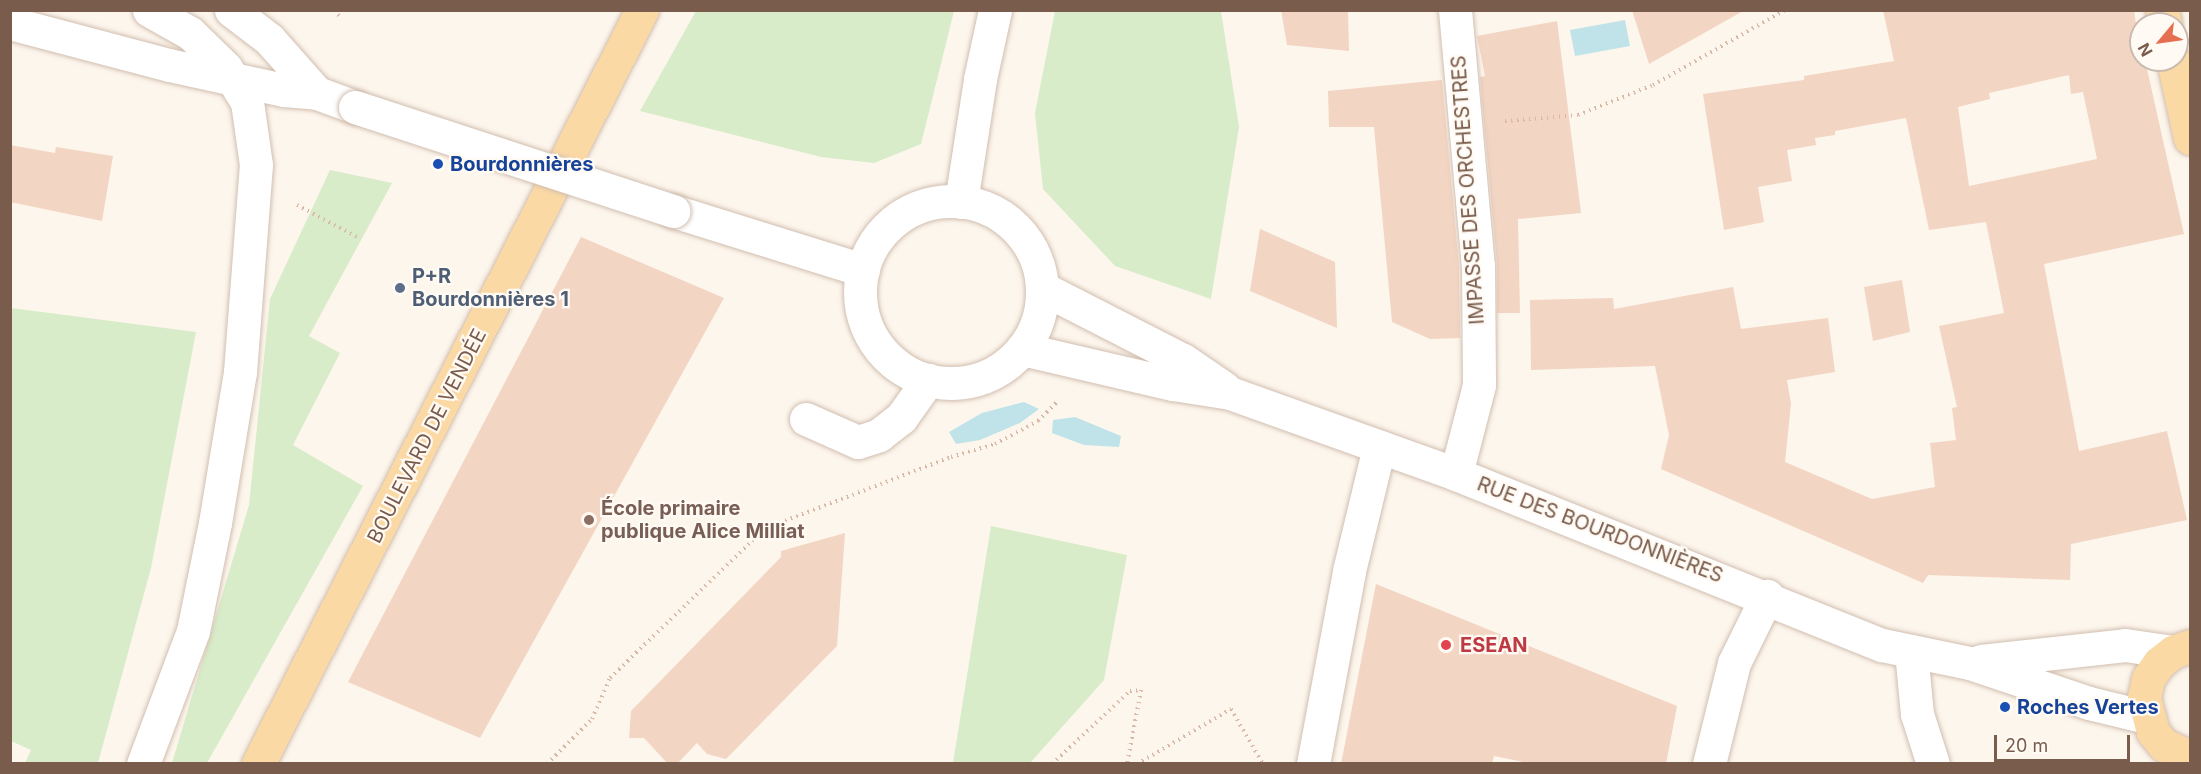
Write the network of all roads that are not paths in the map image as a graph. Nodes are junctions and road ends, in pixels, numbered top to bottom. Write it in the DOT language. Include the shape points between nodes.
graph roads {
  1 [pos="149,10"];
  2 [pos="231,10"];
  3 [pos="642,10"];
  4 [pos="995,10"];
  5 [pos="1455,10"];
  6 [pos="10,23"];
  7 [pos="2176,72"];
  8 [pos="234,79"];
  9 [pos="316,93"];
  10 [pos="2190,138"];
  11 [pos="961,202"];
  12 [pos="863,270"];
  13 [pos="1042,288"];
  14 [pos="1022,349"];
  15 [pos="928,380"];
  16 [pos="1230,393"];
  17 [pos="806,419"];
  18 [pos="1379,447"];
  19 [pos="1456,474"];
  20 [pos="1767,596"];
  21 [pos="2182,649"];
  22 [pos="1911,651"];
  23 [pos="1970,663"];
  24 [pos="2146,717"];
  25 [pos="2190,758"];
  26 [pos="143,764"];
  27 [pos="258,764"];
  28 [pos="1313,764"];
  29 [pos="1709,764"];
  30 [pos="1934,764"];
  1 -- 8 [label="street" via="190,33"];
  2 -- 9 [label="street" via="269,39"];
  3 -- 27 [label="main road, BOULEVARD DE VENDÉE"];
  4 -- 11 [label="street"];
  5 -- 19 [label="street, IMPASSE DES ORCHESTRES" via="1478,266 1479,385"];
  6 -- 8 [label="street"];
  7 -- 10 [label="main road"];
  8 -- 9 [label="street"];
  8 -- 26 [label="street" via="247,102 256,165 240,372 193,631"];
  9 -- 12 [label="street, bridge" via="673,212"];
  11 -- 12 [label="street" via="928,204 902,215 877,239"];
  11 -- 13 [label="street" via="990,210 1015,227 1036,258"];
  12 -- 15 [label="street" via="861,306 874,339 898,366"];
  13 -- 14 [label="street" via="1040,314"];
  13 -- 16 [label="street, RUE DES BOURDONNIÈRES" via="1183,360"];
  14 -- 15 [label="street" via="1008,363 979,379 954,383"];
  14 -- 16 [label="street, RUE DES BOURDONNIÈRES"];
  15 -- 17 [label="street" via="901,418 879,435 858,442"];
  16 -- 18 [label="street, RUE DES BOURDONNIÈRES"];
  18 -- 19 [label="street, RUE DES BOURDONNIÈRES"];
  18 -- 28 [label="street" via="1349,571"];
  19 -- 20 [label="street, RUE DES BOURDONNIÈRES"];
  20 -- 22 [label="street, RUE DES BOURDONNIÈRES" via="1882,645"];
  20 -- 29 [label="street" via="1734,663"];
  21 -- 23 [label="street, RUE DES BOURDONNIÈRES" via="2125,645"];
  21 -- 24 [label="main road" via="2148,679"];
  22 -- 23 [label="street, RUE DES BOURDONNIÈRES"];
  22 -- 30 [label="street" via="1917,714"];
  23 -- 24 [label="street, RUE DES BOURDONNIÈRES" via="2089,703"];
  24 -- 25 [label="main road" via="2164,745"];
}
